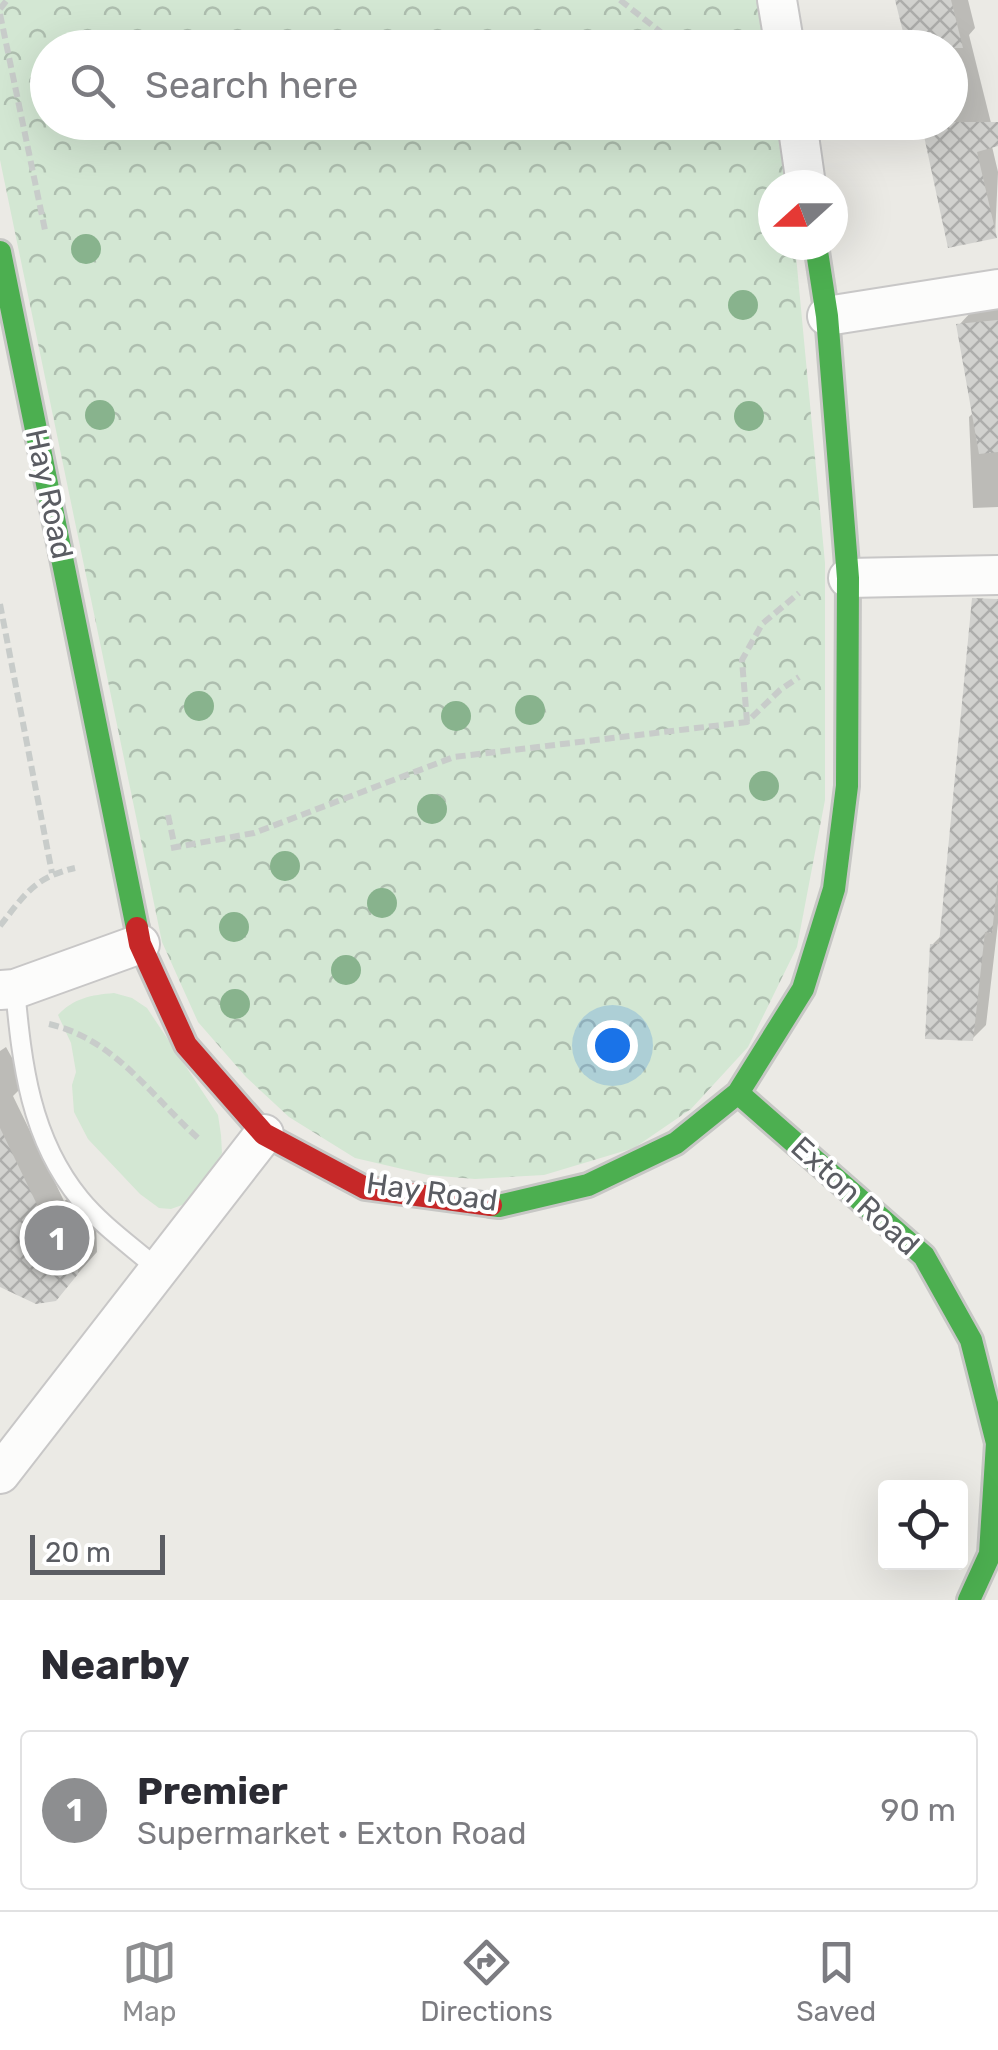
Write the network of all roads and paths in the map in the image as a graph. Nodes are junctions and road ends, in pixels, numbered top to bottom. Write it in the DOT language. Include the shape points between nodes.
graph roads {
  1 [pos="8,0"];
  2 [pos="620,0"];
  3 [pos="777,0"];
  4 [pos="0,9"];
  5 [pos="658,30"];
  6 [pos="782,30"];
  7 [pos="799,140"];
  8 [pos="804,170"];
  9 [pos="0,252"];
  10 [pos="818,260"];
  11 [pos="998,288"];
  12 [pos="827,316"];
  13 [pos="12,375"];
  14 [pos="998,574"];
  15 [pos="848,578"];
  16 [pos="802,588"];
  17 [pos="0,604"];
  18 [pos="848,665"];
  19 [pos="747,722"];
  20 [pos="123,857"];
  21 [pos="52,873"];
  22 [pos="0,926"];
  23 [pos="140,944"];
  24 [pos="11,1000"];
  25 [pos="738,1093"];
  26 [pos="264,1134"];
  27 [pos="236,1172"];
  28 [pos="160,1271"];
  29 [pos="0,1474"];
  30 [pos="970,1600"];
  1 -- 4 [label="path"];
  2 -- 5 [label="path"];
  3 -- 6 [label="street"];
  7 -- 8 [label="street"];
  9 -- 13 [label="street, Hay Road"];
  10 -- 12 [label="street, Hay Road"];
  11 -- 12 [label="street"];
  12 -- 15 [label="street, Hay Road"];
  13 -- 20 [label="street, Hay Road"];
  14 -- 15 [label="street"];
  15 -- 18 [label="street, Hay Road"];
  16 -- 19 [label="path" via="762,624 742,660"];
  17 -- 21 [label="path"];
  18 -- 19 [label="path" via="813,668"];
  18 -- 25 [label="street, Hay Road" via="847,786 834,890 803,989"];
  19 -- 20 [label="path" via="454,757 254,833"];
  20 -- 21 [label="path"];
  20 -- 23 [label="street, Hay Road"];
  21 -- 22 [label="path" via="32,885"];
  23 -- 24 [label="street"];
  23 -- 26 [label="street, Hay Road" via="186,1045"];
  24 -- 27 [label="path" via="96,1042"];
  24 -- 28 [label="lane" via="44,1144 80,1200"];
  25 -- 26 [label="street, Hay Road" via="676,1143 588,1185 499,1206 365,1188"];
  25 -- 30 [label="street, Exton Road" via="924,1256 971,1340 998,1443 990,1554"];
  26 -- 27 [label="street"];
  27 -- 28 [label="street"];
  28 -- 29 [label="street"];
}
